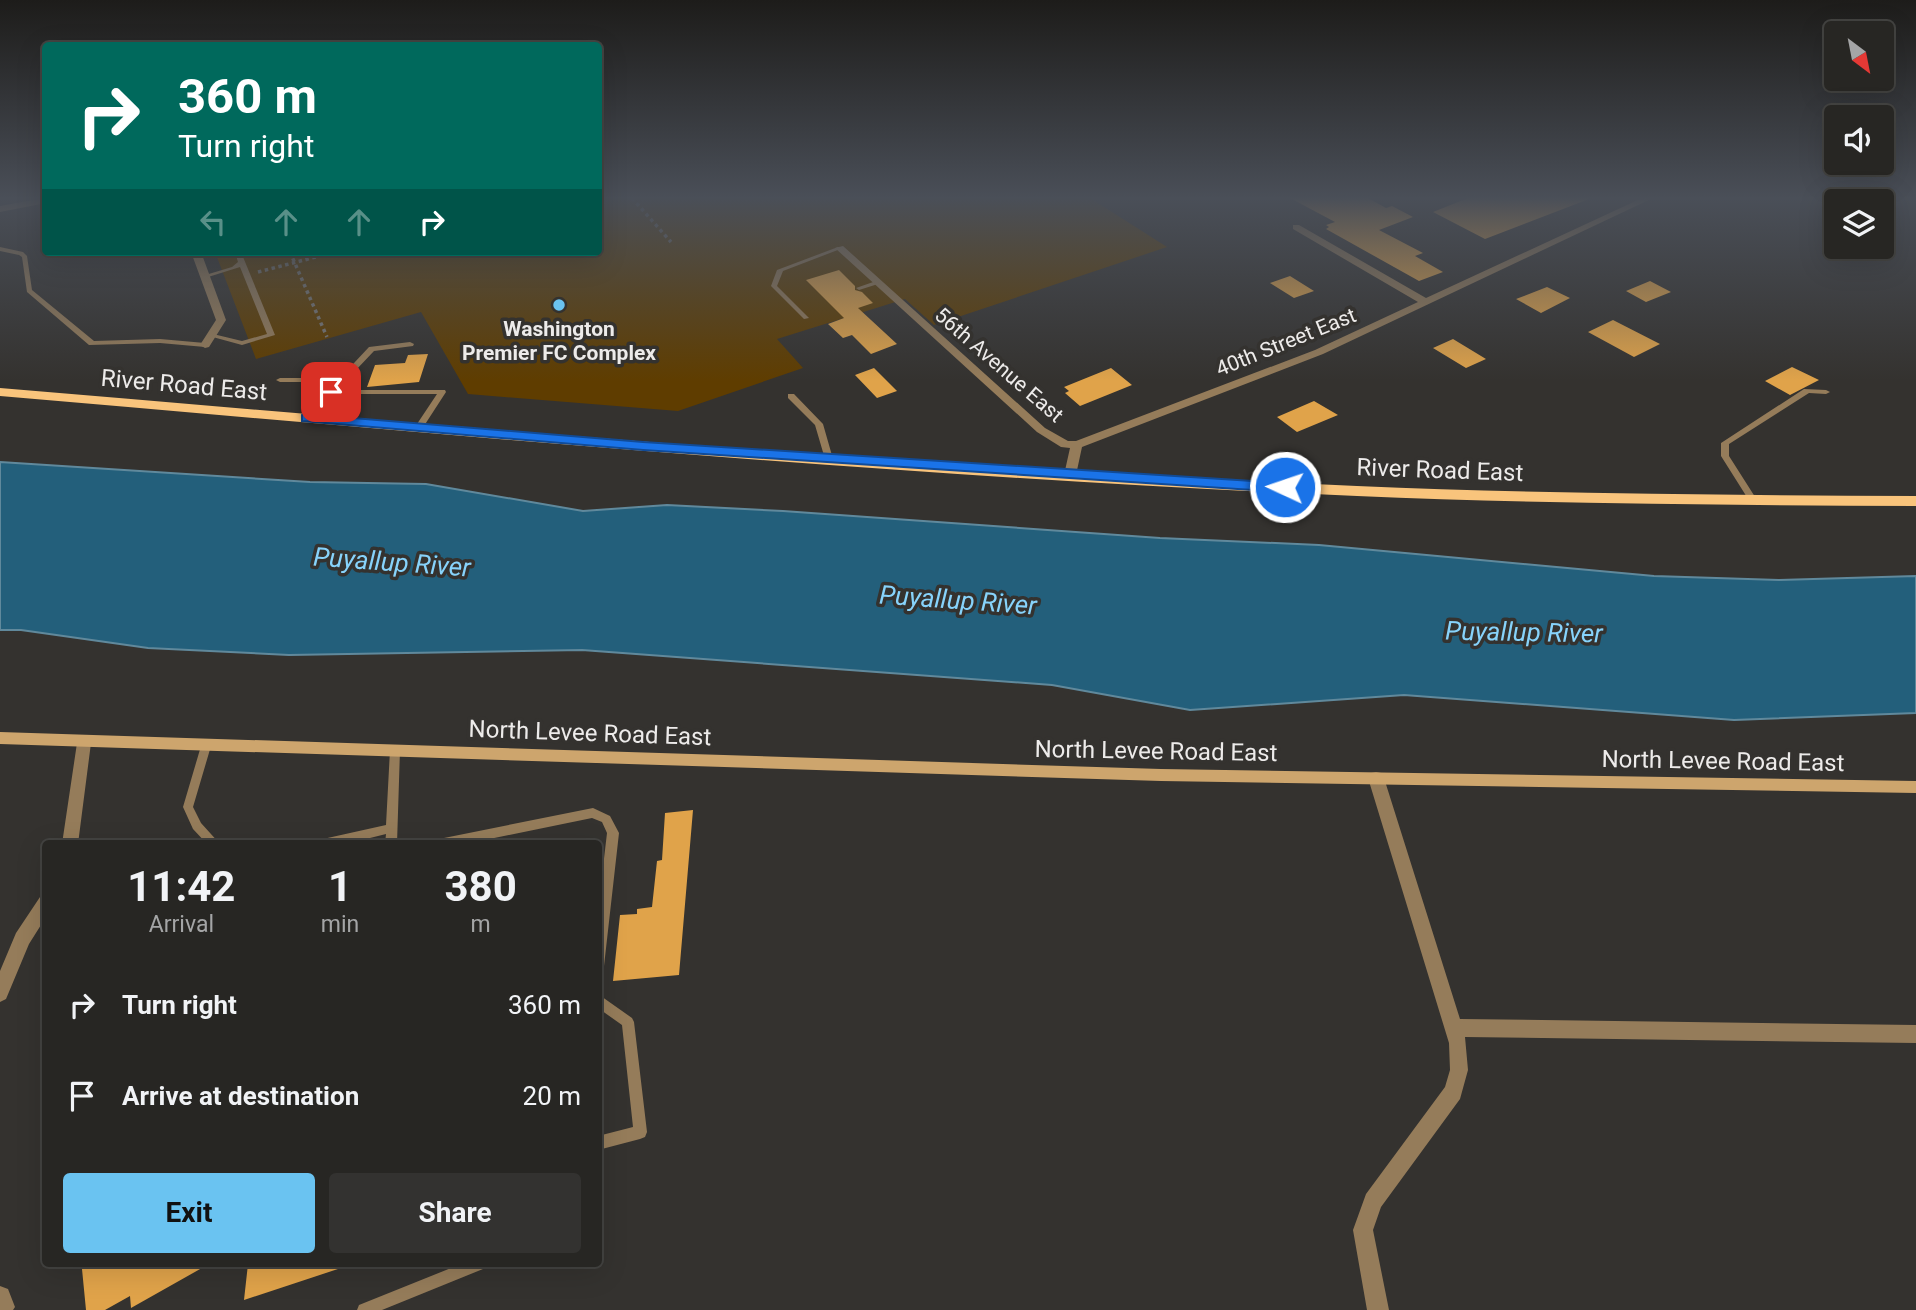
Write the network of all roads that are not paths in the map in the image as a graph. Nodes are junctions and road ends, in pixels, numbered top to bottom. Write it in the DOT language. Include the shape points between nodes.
graph roads {
  1 [pos="25,259"];
  2 [pos="199,259"];
  3 [pos="241,259"];
  4 [pos="810,259"];
  5 [pos="851,259"];
  6 [pos="1352,259"];
  7 [pos="1518,259"];
  8 [pos="242,263"];
  9 [pos="205,276"];
  10 [pos="876,283"];
  11 [pos="859,288"];
  12 [pos="1426,302"];
  13 [pos="806,318"];
  14 [pos="213,336"];
  15 [pos="410,344"];
  16 [pos="205,345"];
  17 [pos="280,380"];
  18 [pos="342,380"];
  19 [pos="0,392"];
  20 [pos="331,392"];
  21 [pos="1826,393"];
  22 [pos="791,396"];
  23 [pos="306,418"];
  24 [pos="419,428"];
  25 [pos="1077,445"];
  26 [pos="829,459"];
  27 [pos="1070,475"];
  28 [pos="1753,500"];
  29 [pos="1916,501"];
  30 [pos="0,738"];
  31 [pos="84,743"];
  32 [pos="206,746"];
  33 [pos="396,750"];
  34 [pos="1376,778"];
  35 [pos="1916,787"];
  36 [pos="392,828"];
  37 [pos="71,840"];
  38 [pos="211,840"];
  39 [pos="340,840"];
  40 [pos="391,840"];
  41 [pos="459,840"];
  42 [pos="42,908"];
  43 [pos="602,931"];
  44 [pos="0,993"];
  45 [pos="602,1003"];
  46 [pos="1454,1028"];
  47 [pos="1916,1034"];
  48 [pos="602,1142"];
  49 [pos="471,1267"];
  50 [pos="364,1310"];
  51 [pos="1378,1310"];
  1 -- 16 [label="lane" via="29,291 92,343"];
  2 -- 9 [label="street"];
  3 -- 8 [label="lane"];
  4 -- 13 [label="lane" via="780,270 774,286"];
  5 -- 10 [label="street, 56th Avenue East"];
  6 -- 12 [label="street"];
  7 -- 12 [label="street, 40th Street East"];
  8 -- 9 [label="lane"];
  8 -- 14 [label="lane" via="271,335 242,343"];
  9 -- 14 [label="street" via="221,320"];
  10 -- 11 [label="lane"];
  10 -- 25 [label="street, 56th Avenue East" via="1041,430"];
  12 -- 25 [label="street, 40th Street East" via="1319,352"];
  14 -- 16 [label="street"];
  15 -- 18 [label="lane" via="372,349"];
  17 -- 18 [label="lane"];
  18 -- 20 [label="lane"];
  19 -- 23 [label="main road, River Road East"];
  20 -- 23 [label="lane"];
  20 -- 24 [label="lane" via="442,392"];
  21 -- 28 [label="lane" via="1807,391 1725,443 1726,456"];
  22 -- 26 [label="lane" via="819,424"];
  23 -- 24 [label="main road, River Road East"];
  24 -- 26 [label="main road, River Road East"];
  25 -- 27 [label="street"];
  26 -- 27 [label="main road, River Road East"];
  27 -- 28 [label="main road, River Road East" via="1370,491"];
  28 -- 29 [label="main road, River Road East"];
  30 -- 31 [label="street, North Levee Road East"];
  31 -- 32 [label="street, North Levee Road East"];
  31 -- 37 [label="street"];
  32 -- 33 [label="street, North Levee Road East"];
  32 -- 38 [label="lane" via="188,807"];
  33 -- 34 [label="street, North Levee Road East"];
  33 -- 36 [label="lane"];
  34 -- 35 [label="street, North Levee Road East"];
  34 -- 46 [label="street"];
  36 -- 39 [label="lane"];
  36 -- 40 [label="lane"];
  41 -- 43 [label="lane" via="593,813 606,819 613,833"];
  42 -- 44 [label="street" via="22,939"];
  45 -- 48 [label="lane" via="628,1022 640,1132"];
  46 -- 47 [label="street"];
  46 -- 51 [label="street" via="1458,1070 1453,1092 1373,1201 1363,1230"];
  49 -- 50 [label="lane"];
}
